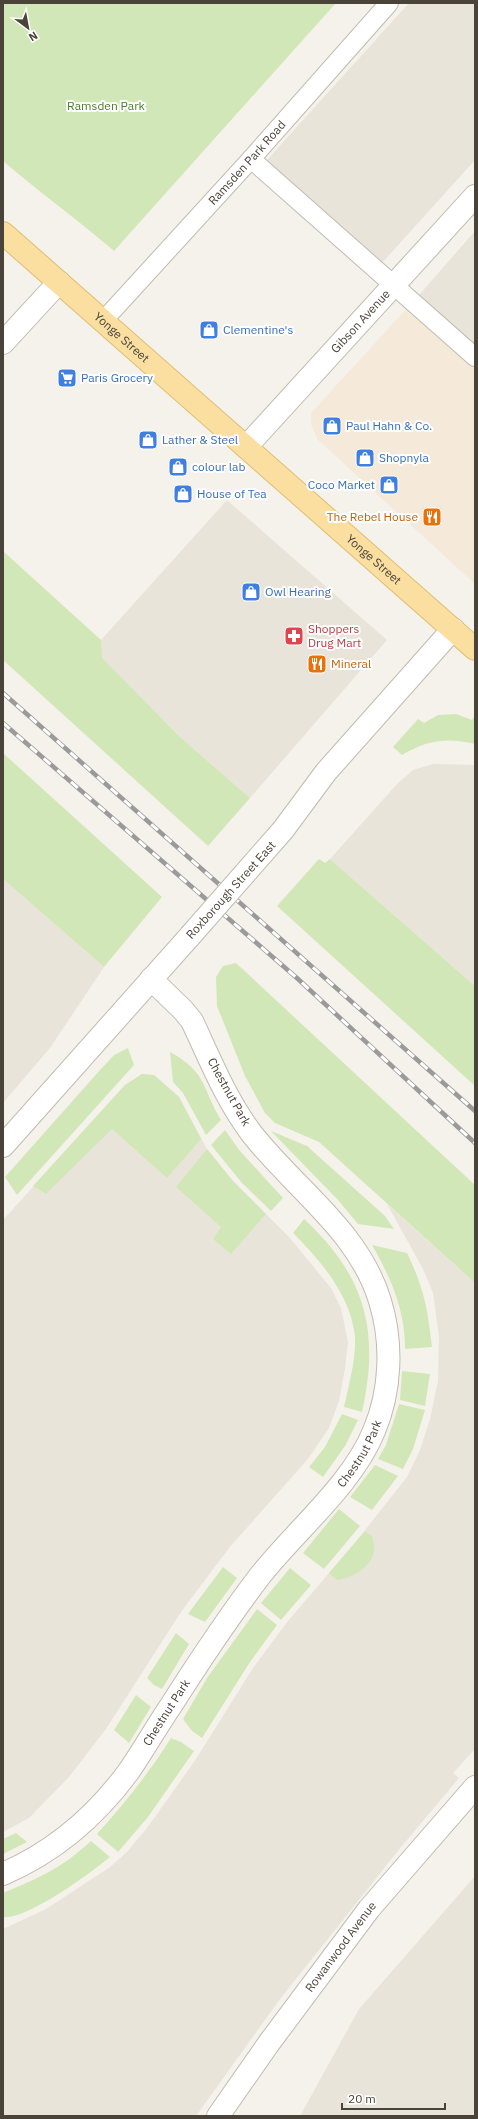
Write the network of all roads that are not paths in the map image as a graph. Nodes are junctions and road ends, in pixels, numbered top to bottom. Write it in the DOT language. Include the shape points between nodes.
graph roads {
  1 [pos="389,3"];
  2 [pos="251,159"];
  3 [pos="475,196"];
  4 [pos="3,233"];
  5 [pos="59,282"];
  6 [pos="393,286"];
  7 [pos="103,320"];
  8 [pos="3,343"];
  9 [pos="475,357"];
  10 [pos="246,447"];
  11 [pos="453,629"];
  12 [pos="475,648"];
  13 [pos="151,979"];
  14 [pos="3,1146"];
  15 [pos="475,1787"];
  16 [pos="3,1874"];
  17 [pos="218,2116"];
  1 -- 2 [label="lane, Ramsden Park Road"];
  2 -- 6 [label="lane"];
  2 -- 7 [label="lane, Ramsden Park Road"];
  3 -- 6 [label="street, Gibson Avenue"];
  4 -- 5 [label="main road, Yonge Street"];
  5 -- 7 [label="main road, Yonge Street"];
  5 -- 8 [label="street"];
  6 -- 9 [label="lane"];
  6 -- 10 [label="street, Gibson Avenue"];
  7 -- 10 [label="main road, Yonge Street"];
  10 -- 11 [label="main road, Yonge Street"];
  11 -- 12 [label="main road, Yonge Street"];
  11 -- 13 [label="street, Roxborough Street East, bridge" via="326,772 283,830"];
  13 -- 14 [label="street, Roxborough Street East"];
  13 -- 16 [label="street, Chestnut Park" via="192,1021 237,1113 252,1134 322,1209 354,1248 371,1277 388,1334 388,1372 383,1408 359,1460 261,1574 218,1632 129,1771 101,1805 73,1831 48,1851"];
  15 -- 17 [label="street, Rowanwood Avenue" via="369,1909"];
}
